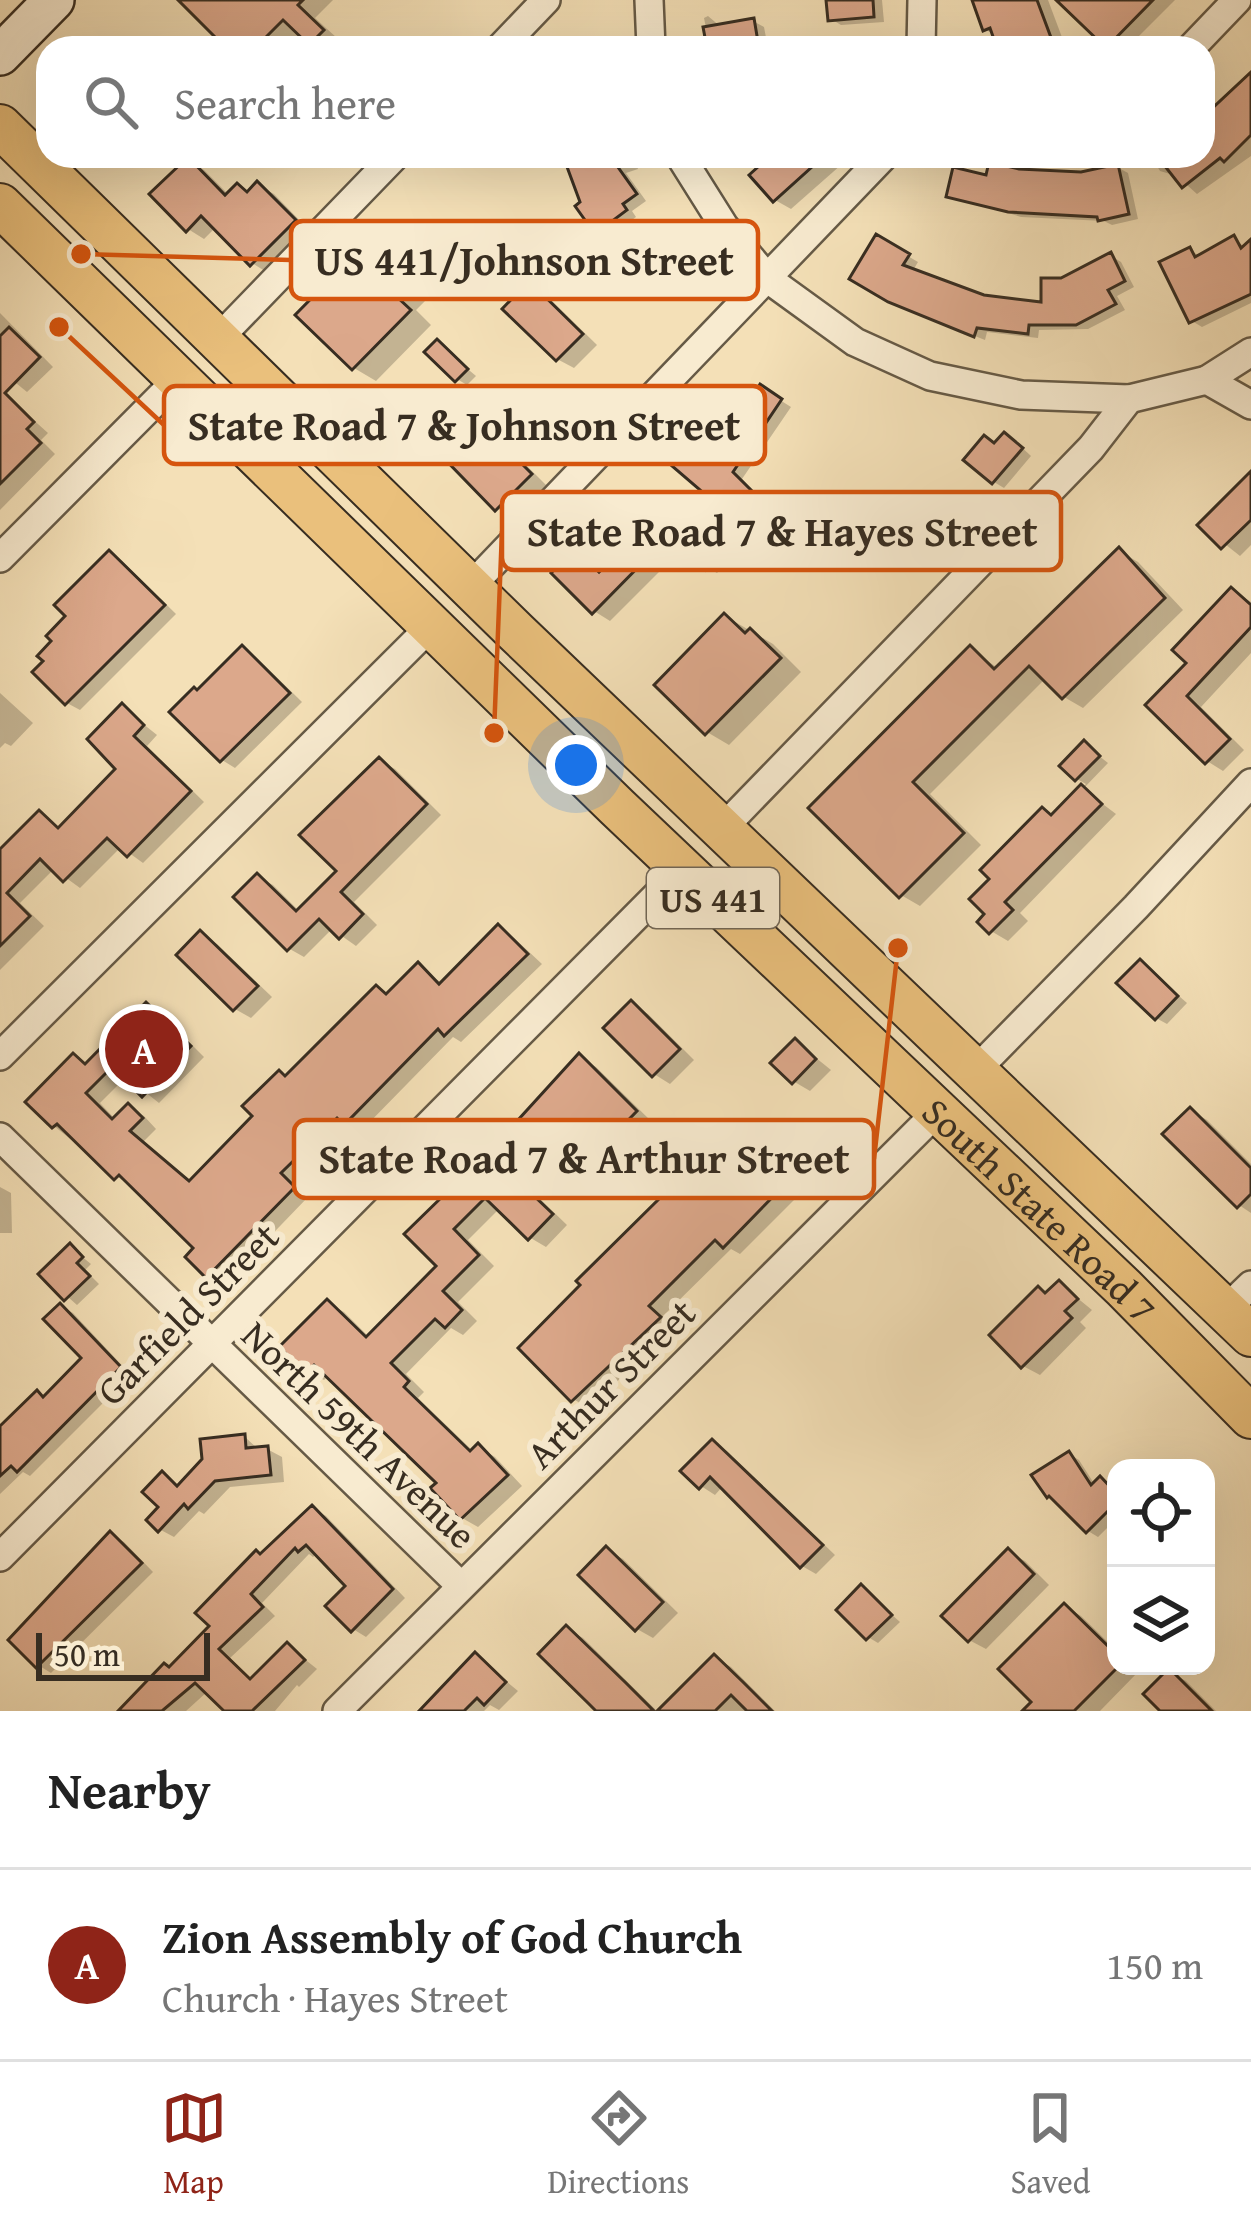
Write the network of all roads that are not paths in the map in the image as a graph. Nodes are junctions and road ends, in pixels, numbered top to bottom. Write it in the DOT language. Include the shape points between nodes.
graph roads {
  1 [pos="54,0"];
  2 [pos="546,0"];
  3 [pos="649,0"];
  4 [pos="922,0"];
  5 [pos="1237,0"];
  6 [pos="512,36"];
  7 [pos="650,36"];
  8 [pos="921,36"];
  9 [pos="1202,36"];
  10 [pos="0,55"];
  11 [pos="0,126"];
  12 [pos="36,162"];
  13 [pos="43,168"];
  14 [pos="383,168"];
  15 [pos="688,168"];
  16 [pos="873,168"];
  17 [pos="0,205"];
  18 [pos="768,279"];
  19 [pos="217,340"];
  20 [pos="1251,352"];
  21 [pos="177,380"];
  22 [pos="1207,380"];
  23 [pos="1129,399"];
  24 [pos="1251,405"];
  25 [pos="0,558"];
  26 [pos="388,586"];
  27 [pos="470,586"];
  28 [pos="430,626"];
  29 [pos="516,632"];
  30 [pos="1251,783"];
  31 [pos="721,830"];
  32 [pos="683,869"];
  33 [pos="0,1057"];
  34 [pos="976,1070"];
  35 [pos="938,1111"];
  36 [pos="0,1137"];
  37 [pos="1142,1306"];
  38 [pos="1242,1310"];
  39 [pos="211,1344"];
  40 [pos="1251,1417"];
  41 [pos="0,1557"];
  42 [pos="461,1586"];
  43 [pos="338,1711"];
  1 -- 10 [label="street"];
  2 -- 6 [label="street"];
  3 -- 7 [label="street"];
  4 -- 8 [label="street"];
  5 -- 9 [label="street"];
  11 -- 12 [label="main road, South State Road 7 / US 441"];
  13 -- 19 [label="main road, South State Road 7 / US 441"];
  14 -- 19 [label="street"];
  15 -- 18 [label="street"];
  16 -- 18 [label="street"];
  17 -- 21 [label="main road, South State Road 7 / US 441"];
  18 -- 23 [label="street" via="855,342 930,376 1021,395"];
  18 -- 27 [label="street"];
  19 -- 27 [label="main road, South State Road 7 / US 441"];
  20 -- 22 [label="street"];
  21 -- 25 [label="street"];
  21 -- 26 [label="main road, South State Road 7 / US 441"];
  22 -- 23 [label="street"];
  22 -- 24 [label="street"];
  23 -- 31 [label="street"];
  26 -- 27 [label="main road" via="434,597"];
  26 -- 28 [label="main road, South State Road 7 / US 441"];
  27 -- 29 [label="main road, South State Road 7 / US 441"];
  28 -- 29 [label="main road" via="467,615"];
  28 -- 32 [label="main road, South State Road 7 / US 441"];
  28 -- 33 [label="street"];
  29 -- 31 [label="main road, South State Road 7 / US 441"];
  30 -- 34 [label="street"];
  31 -- 34 [label="main road, South State Road 7 / US 441"];
  32 -- 35 [label="main road, South State Road 7 / US 441"];
  32 -- 39 [label="street, Garfield Street"];
  34 -- 38 [label="main road, South State Road 7 / US 441"];
  35 -- 37 [label="main road, South State Road 7 / US 441"];
  35 -- 42 [label="street, Arthur Street"];
  36 -- 39 [label="street, North 59th Avenue"];
  37 -- 38 [label="main road" via="1191,1319"];
  37 -- 40 [label="main road, South State Road 7 / US 441"];
  39 -- 41 [label="street, Garfield Street"];
  39 -- 42 [label="street, North 59th Avenue"];
  42 -- 43 [label="street, Arthur Street"];
}
